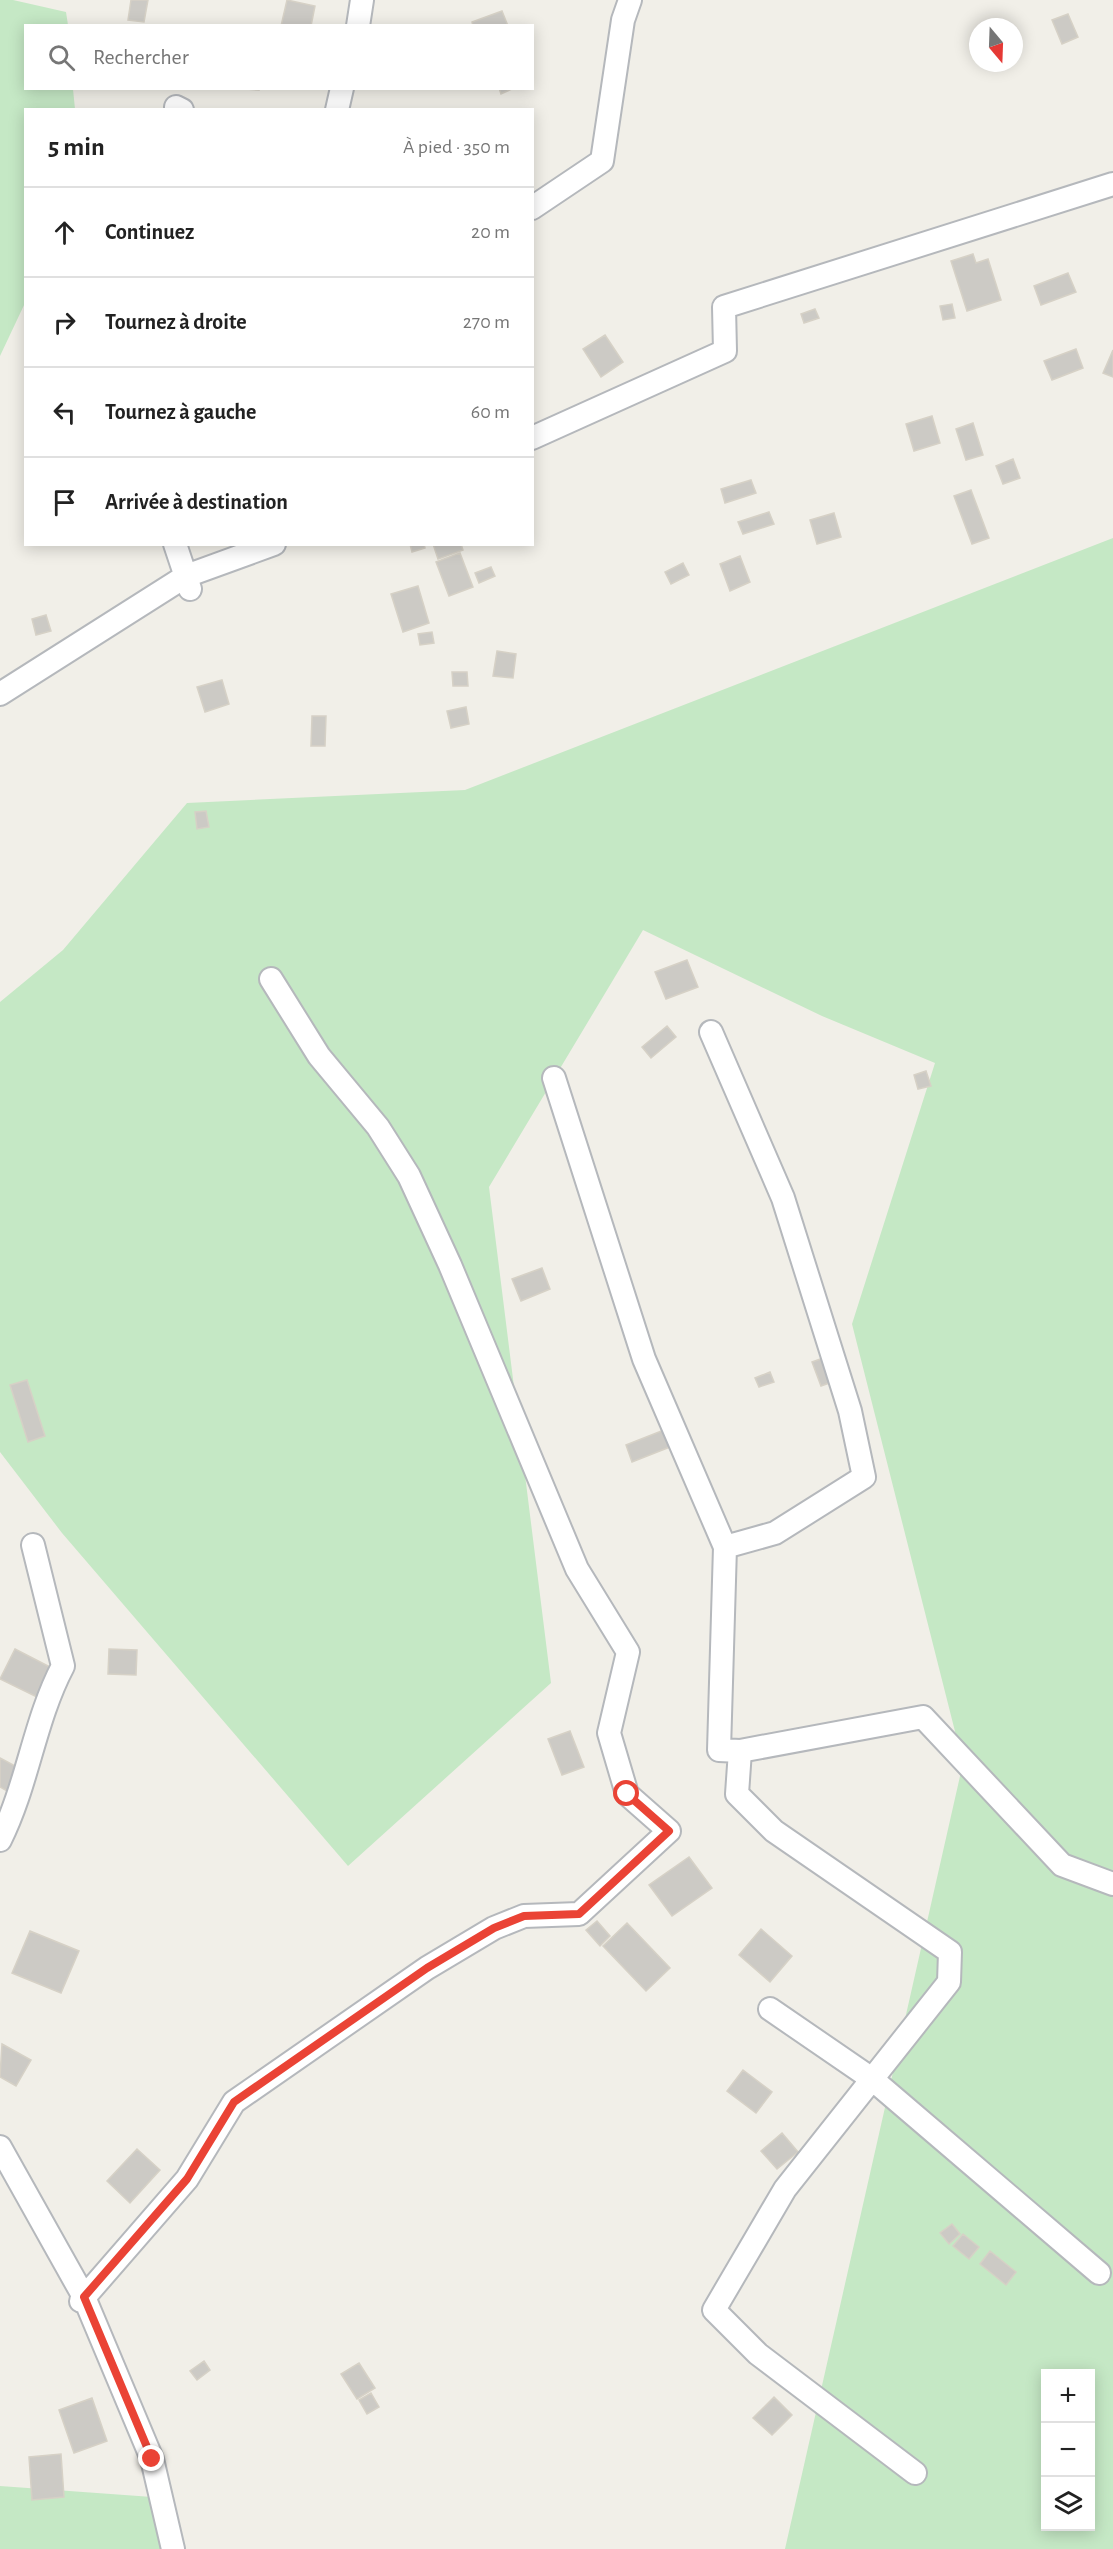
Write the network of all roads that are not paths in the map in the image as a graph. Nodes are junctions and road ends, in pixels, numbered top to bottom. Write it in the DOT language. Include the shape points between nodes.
graph roads {
  1 [pos="363,0"];
  2 [pos="630,0"];
  3 [pos="358,24"];
  4 [pos="342,90"];
  5 [pos="337,108"];
  6 [pos="1113,184"];
  7 [pos="534,207"];
  8 [pos="534,437"];
  9 [pos="176,546"];
  10 [pos="270,546"];
  11 [pos="188,583"];
  12 [pos="0,694"];
  13 [pos="271,979"];
  14 [pos="711,1032"];
  15 [pos="554,1078"];
  16 [pos="33,1545"];
  17 [pos="725,1547"];
  18 [pos="740,1751"];
  19 [pos="0,1840"];
  20 [pos="1113,1884"];
  21 [pos="770,2009"];
  22 [pos="872,2079"];
  23 [pos="0,2147"];
  24 [pos="1099,2273"];
  25 [pos="82,2299"];
  26 [pos="915,2473"];
  27 [pos="173,2549"];
  1 -- 3 [label="street"];
  2 -- 7 [label="street" via="623,21 602,161"];
  4 -- 5 [label="street"];
  6 -- 8 [label="street" via="724,307 725,351"];
  9 -- 11 [label="street"];
  10 -- 11 [label="street"];
  11 -- 12 [label="street"];
  13 -- 25 [label="street" via="319,1056 378,1127 414,1186 577,1569 628,1653 609,1733 627,1794 669,1831 579,1914 524,1916 494,1928 427,1968 234,2102 187,2179"];
  14 -- 17 [label="street" via="783,1198 850,1411 864,1477 775,1533"];
  15 -- 17 [label="street" via="644,1359"];
  16 -- 19 [label="street" via="63,1666 48,1694 15,1809"];
  17 -- 18 [label="street" via="719,1750"];
  18 -- 20 [label="street" via="923,1717 1062,1865"];
  18 -- 22 [label="street" via="737,1794 774,1832 950,1952 949,1982"];
  21 -- 22 [label="street"];
  22 -- 24 [label="street"];
  22 -- 26 [label="street" via="785,2189 714,2310 758,2354"];
  23 -- 25 [label="street"];
  25 -- 27 [label="street" via="152,2459"];
}
